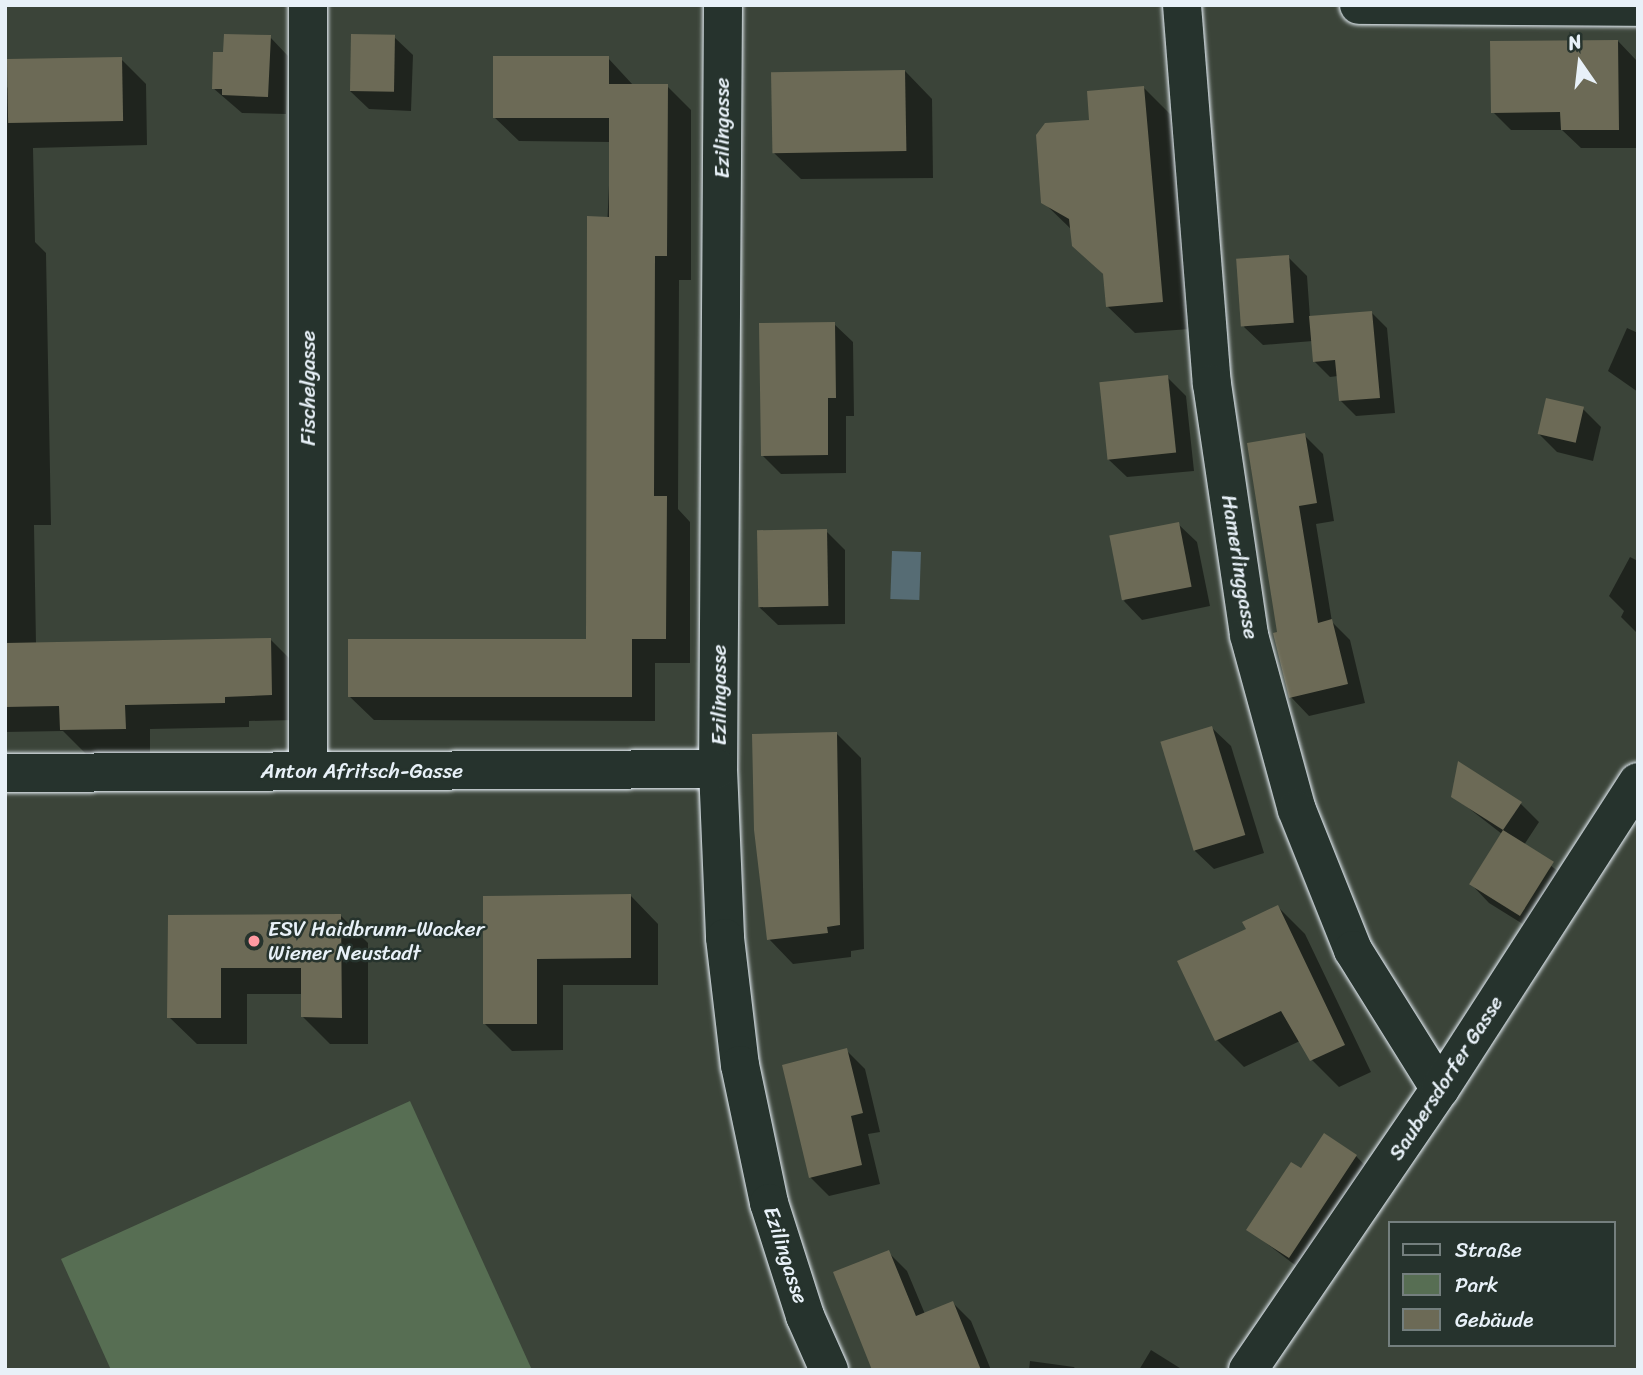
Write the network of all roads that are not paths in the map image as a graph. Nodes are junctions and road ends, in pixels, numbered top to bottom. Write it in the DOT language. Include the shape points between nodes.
graph roads {
  1 [pos="308,5"];
  2 [pos="723,5"];
  3 [pos="1182,5"];
  4 [pos="1359,5"];
  5 [pos="1638,7"];
  6 [pos="718,769"];
  7 [pos="308,771"];
  8 [pos="5,773"];
  9 [pos="1638,782"];
  10 [pos="1440,1089"];
  11 [pos="829,1370"];
  12 [pos="1248,1370"];
  1 -- 7 [label="street, Fischelgasse"];
  2 -- 6 [label="street, Ezilingasse"];
  3 -- 10 [label="street, Hamerlinggasse" via="1212,384 1249,635 1297,810 1353,950"];
  4 -- 5 [label="street"];
  6 -- 7 [label="street, Anton Afritsch-Gasse"];
  6 -- 11 [label="street, Ezilingasse" via="725,938 740,1065 769,1203 805,1316"];
  7 -- 8 [label="street, Anton Afritsch-Gasse"];
  9 -- 10 [label="street, Saubersdorfer Gasse"];
  10 -- 12 [label="street, Saubersdorfer Gasse"];
}
